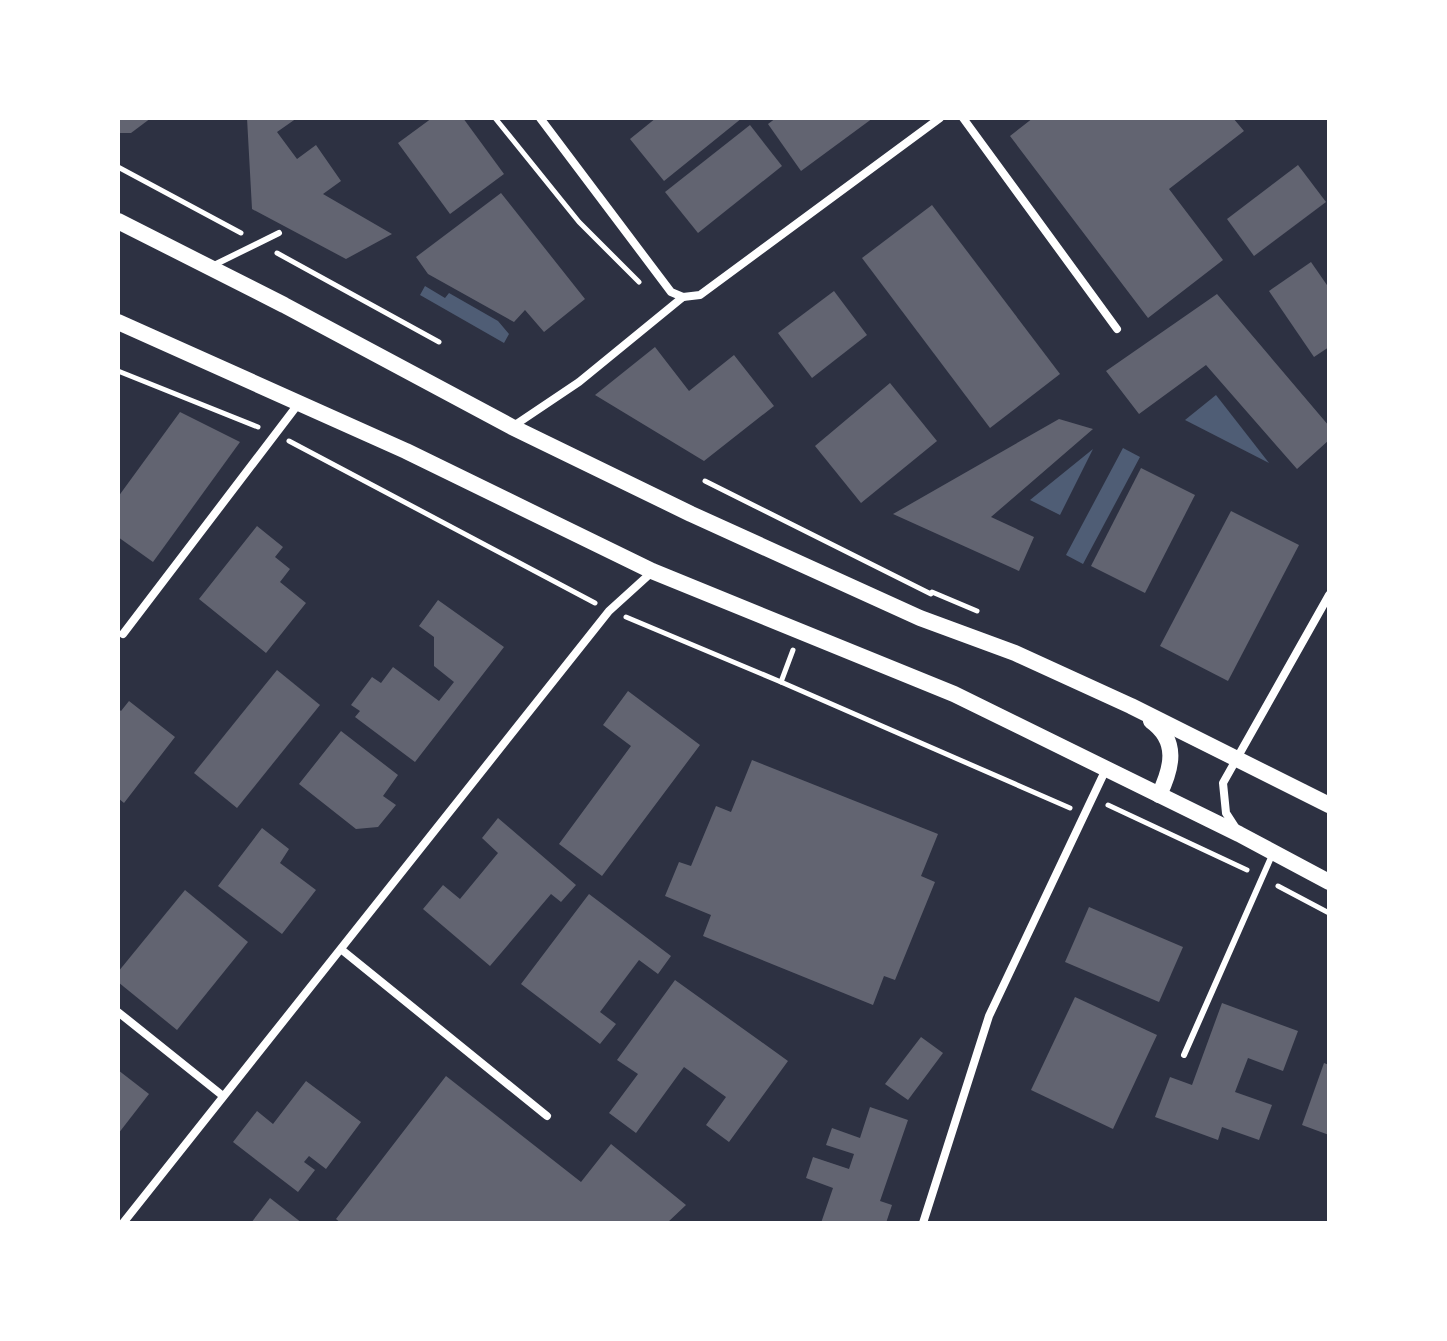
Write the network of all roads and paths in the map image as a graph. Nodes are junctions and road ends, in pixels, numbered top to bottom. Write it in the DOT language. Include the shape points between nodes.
graph roads {
  1 [pos="495,118"];
  2 [pos="540,118"];
  3 [pos="940,118"];
  4 [pos="963,118"];
  5 [pos="118,221"];
  6 [pos="279,233"];
  7 [pos="208,268"];
  8 [pos="649,288"];
  9 [pos="683,297"];
  10 [pos="118,322"];
  11 [pos="1117,329"];
  12 [pos="118,371"];
  13 [pos="299,403"];
  14 [pos="512,427"];
  15 [pos="277,435"];
  16 [pos="705,481"];
  17 [pos="652,571"];
  18 [pos="1329,595"];
  19 [pos="609,611"];
  20 [pos="920,618"];
  21 [pos="800,633"];
  22 [pos="123,634"];
  23 [pos="781,682"];
  24 [pos="1131,706"];
  25 [pos="1237,756"];
  26 [pos="1106,769"];
  27 [pos="1159,795"];
  28 [pos="1093,798"];
  29 [pos="1329,805"];
  30 [pos="1085,815"];
  31 [pos="1239,834"];
  32 [pos="1273,853"];
  33 [pos="1263,877"];
  34 [pos="1329,882"];
  35 [pos="1329,913"];
  36 [pos="342,950"];
  37 [pos="118,1012"];
  38 [pos="1184,1055"];
  39 [pos="223,1096"];
  40 [pos="547,1116"];
  41 [pos="123,1223"];
  42 [pos="923,1223"];
  1 -- 8 [label="path" via="579,222 628,274"];
  2 -- 9 [label="street" via="671,292"];
  3 -- 9 [label="street" via="700,295"];
  4 -- 11 [label="street"];
  5 -- 7 [label="main road"];
  6 -- 7 [label="lane"];
  7 -- 14 [label="main road"];
  9 -- 14 [label="street" via="579,382"];
  10 -- 13 [label="main road"];
  12 -- 15 [label="path"];
  13 -- 15 [label="street"];
  13 -- 17 [label="main road"];
  14 -- 20 [label="main road"];
  15 -- 19 [label="path"];
  15 -- 22 [label="street"];
  16 -- 20 [label="path" via="932,592"];
  17 -- 19 [label="street"];
  17 -- 21 [label="main road"];
  18 -- 25 [label="street"];
  19 -- 23 [label="path"];
  19 -- 36 [label="street"];
  20 -- 24 [label="main road" via="1015,653"];
  21 -- 23 [label="path"];
  21 -- 26 [label="main road" via="954,694"];
  23 -- 30 [label="path"];
  24 -- 25 [label="main road"];
  24 -- 27 [label="main road" via="1159,727 1169,742 1170,768"];
  25 -- 29 [label="main road"];
  25 -- 31 [label="street" via="1223,783 1223,795 1226,813"];
  26 -- 27 [label="main road"];
  26 -- 28 [label="street"];
  27 -- 31 [label="main road"];
  28 -- 30 [label="street"];
  28 -- 33 [label="path"];
  30 -- 42 [label="street" via="989,1016"];
  31 -- 32 [label="main road"];
  32 -- 33 [label="lane"];
  32 -- 34 [label="main road"];
  33 -- 35 [label="path"];
  33 -- 38 [label="lane"];
  36 -- 39 [label="street"];
  36 -- 40 [label="street"];
  37 -- 39 [label="street"];
  39 -- 41 [label="street"];
}
